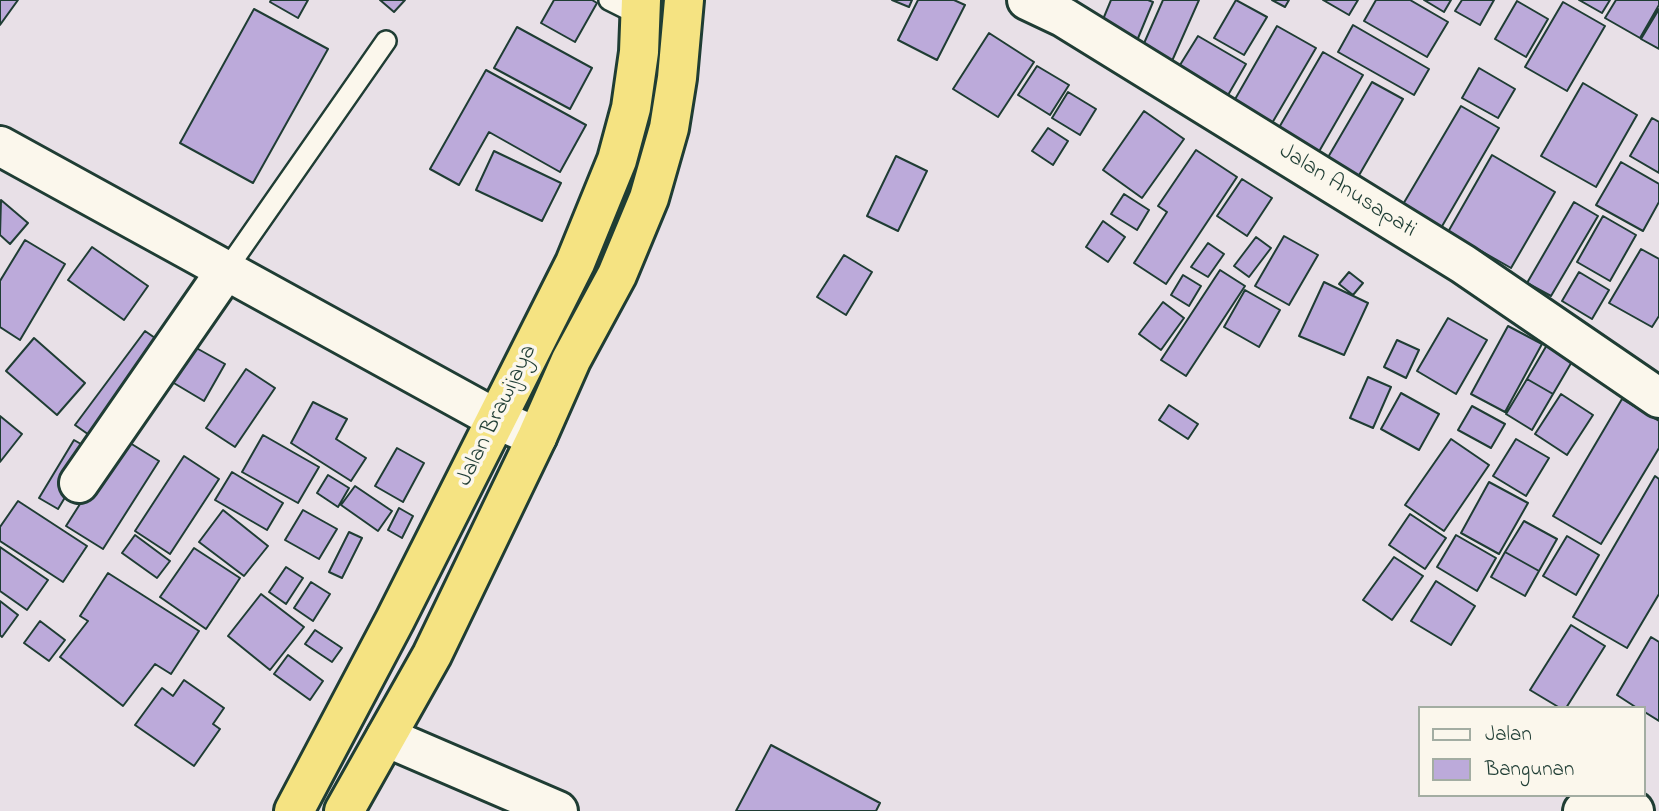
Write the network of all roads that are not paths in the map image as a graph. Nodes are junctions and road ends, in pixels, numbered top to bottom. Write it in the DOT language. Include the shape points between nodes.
graph roads {
  1 [pos="684,0"];
  2 [pos="1027,0"];
  3 [pos="631,5"];
  4 [pos="386,41"];
  5 [pos="0,146"];
  6 [pos="227,269"];
  7 [pos="1659,398"];
  8 [pos="498,420"];
  9 [pos="537,437"];
  10 [pos="79,483"];
  11 [pos="386,737"];
  12 [pos="294,811"];
  13 [pos="344,811"];
  14 [pos="558,811"];
  15 [pos="1583,811"];
  16 [pos="1634,811"];
  1 -- 9 [label="highway, Jalan Brawijaya" via="669,128 649,198 617,275 571,360"];
  2 -- 7 [label="street, Jalan Anusapati" via="1463,264"];
  3 -- 8 [label="highway, Jalan Brawijaya" via="631,108 617,160 575,263"];
  4 -- 6 [label="lane"];
  5 -- 6 [label="street"];
  6 -- 8 [label="street"];
  6 -- 10 [label="street"];
  8 -- 9 [label="street"];
  8 -- 12 [label="highway, Jalan Brawijaya"];
  9 -- 11 [label="highway, Jalan Brawijaya" via="432,655"];
  11 -- 13 [label="highway, Jalan Brawijaya"];
  11 -- 14 [label="street"];
  15 -- 16 [label="street" via="1609,804"];
}
